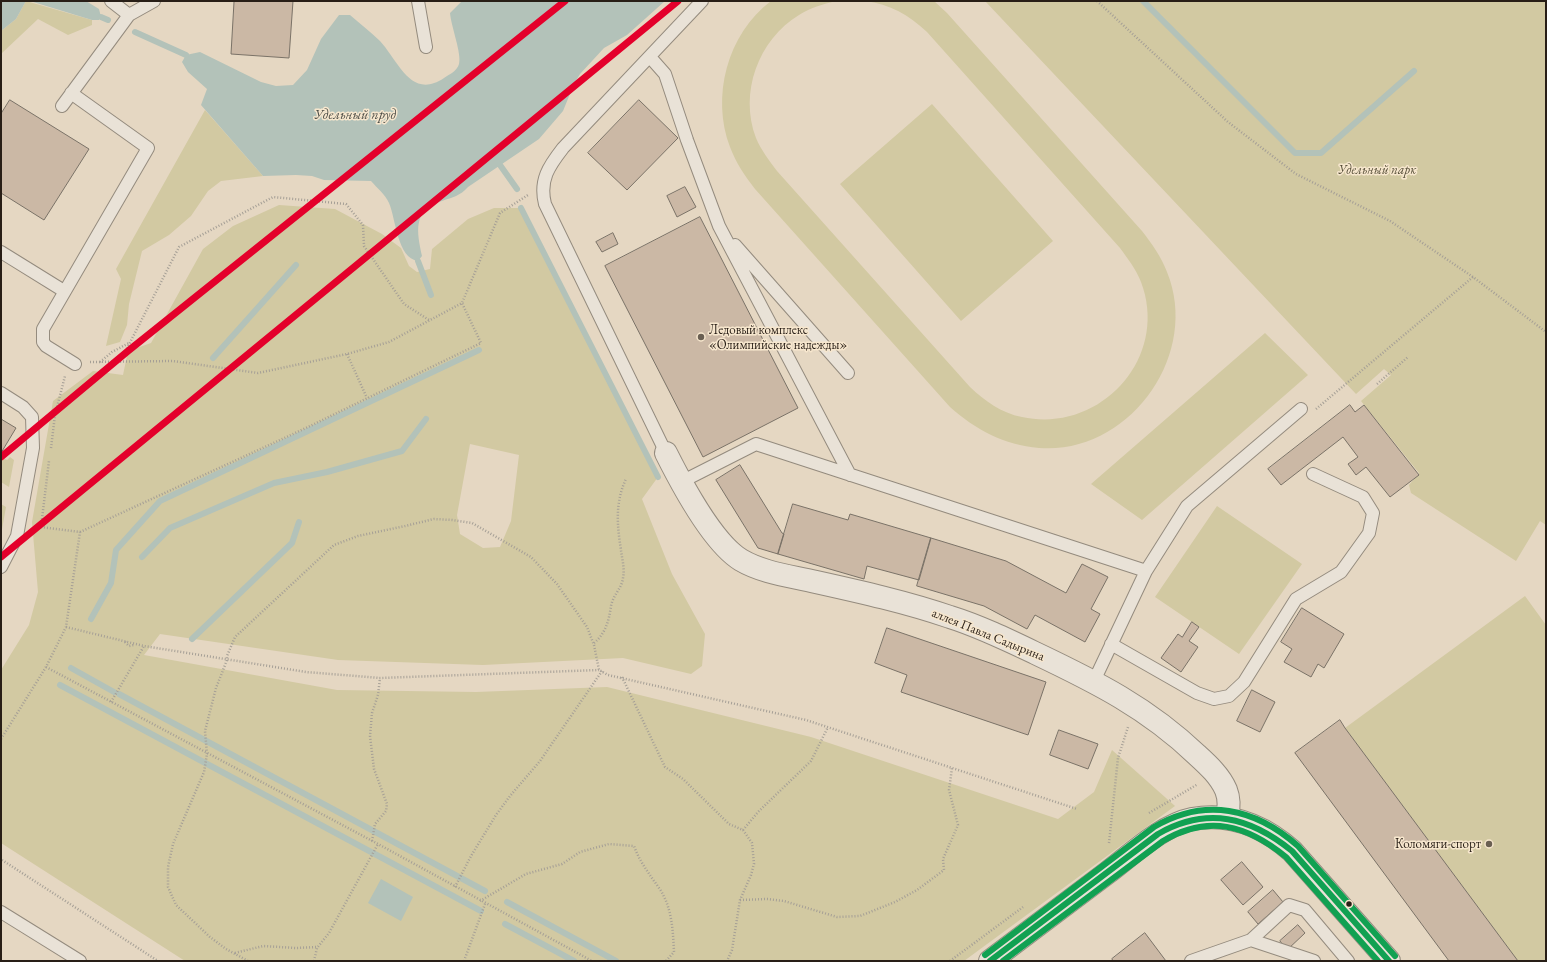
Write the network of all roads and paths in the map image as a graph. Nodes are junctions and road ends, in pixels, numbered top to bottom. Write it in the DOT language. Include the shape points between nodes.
graph roads {
  1 [pos="112,1"];
  2 [pos="154,1"];
  3 [pos="418,1"];
  4 [pos="702,1"];
  5 [pos="1097,1"];
  6 [pos="129,15"];
  7 [pos="426,47"];
  8 [pos="650,57"];
  9 [pos="71,93"];
  10 [pos="62,106"];
  11 [pos="542,186"];
  12 [pos="722,230"];
  13 [pos="1,252"];
  14 [pos="1473,277"];
  15 [pos="64,291"];
  16 [pos="462,303"];
  17 [pos="429,320"];
  18 [pos="1546,332"];
  19 [pos="130,343"];
  20 [pos="347,354"];
  21 [pos="1408,357"];
  22 [pos="99,362"];
  23 [pos="120,362"];
  24 [pos="75,364"];
  25 [pos="848,373"];
  26 [pos="1377,384"];
  27 [pos="1,393"];
  28 [pos="367,398"];
  29 [pos="1301,409"];
  30 [pos="50,452"];
  31 [pos="666,453"];
  32 [pos="49,460"];
  33 [pos="1313,474"];
  34 [pos="850,475"];
  35 [pos="626,479"];
  36 [pos="681,482"];
  37 [pos="80,532"];
  38 [pos="1,567"];
  39 [pos="1146,571"];
  40 [pos="66,627"];
  41 [pos="594,643"];
  42 [pos="1111,644"];
  43 [pos="144,646"];
  44 [pos="227,660"];
  45 [pos="46,668"];
  46 [pos="601,671"];
  47 [pos="622,677"];
  48 [pos="380,678"];
  49 [pos="1094,681"];
  50 [pos="111,702"];
  51 [pos="1130,723"];
  52 [pos="828,727"];
  53 [pos="1,739"];
  54 [pos="207,754"];
  55 [pos="952,768"];
  56 [pos="1077,809"];
  57 [pos="1228,818"];
  58 [pos="743,830"];
  59 [pos="372,841"];
  60 [pos="378,844"];
  61 [pos="1108,844"];
  62 [pos="2,860"];
  63 [pos="455,887"];
  64 [pos="740,900"];
  65 [pos="480,901"];
  66 [pos="485,904"];
  67 [pos="1,912"];
  68 [pos="1251,940"];
  69 [pos="318,946"];
  70 [pos="234,954"];
  71 [pos="80,961"];
  72 [pos="158,961"];
  73 [pos="248,961"];
  74 [pos="314,961"];
  75 [pos="464,961"];
  76 [pos="592,961"];
  77 [pos="666,961"];
  78 [pos="727,961"];
  79 [pos="990,961"];
  80 [pos="1191,961"];
  81 [pos="1314,961"];
  82 [pos="1348,961"];
  83 [pos="1389,961"];
  1 -- 6 [label="lane"];
  2 -- 6 [label="lane"];
  3 -- 7 [label="lane"];
  4 -- 8 [label="lane"];
  5 -- 14 [label="path" via="1228,122 1296,174 1390,222"];
  6 -- 9 [label="lane"];
  8 -- 11 [label="lane" via="563,148 548,170"];
  8 -- 12 [label="lane" via="665,74"];
  9 -- 10 [label="lane"];
  9 -- 15 [label="lane" via="148,148"];
  11 -- 16 [label="path" via="500,213"];
  11 -- 31 [label="lane" via="545,204"];
  12 -- 25 [label="lane"];
  12 -- 34 [label="lane"];
  13 -- 15 [label="lane"];
  14 -- 18 [label="path"];
  14 -- 29 [label="path" via="1317,410"];
  15 -- 24 [label="lane" via="43,329 43,342 49,349"];
  16 -- 17 [label="path"];
  16 -- 28 [label="path" via="481,343"];
  17 -- 19 [label="path" via="404,304 364,246 363,224 346,204 273,198 179,247"];
  17 -- 20 [label="path" via="389,342"];
  19 -- 22 [label="path"];
  19 -- 23 [label="path"];
  20 -- 23 [label="path" via="258,373 173,361"];
  20 -- 28 [label="path"];
  21 -- 26 [label="path"];
  22 -- 23 [label="path"];
  22 -- 24 [label="path"];
  24 -- 30 [label="path" via="66,369 55,415"];
  27 -- 38 [label="lane" via="23,407 32,417 33,440 17,536"];
  28 -- 37 [label="path"];
  29 -- 39 [label="lane" via="1188,506"];
  31 -- 36 [label="street, аллея Павла Садырина"];
  32 -- 37 [label="path" via="41,527"];
  33 -- 42 [label="lane" via="1363,497 1373,513 1369,533 1340,572 1296,599 1244,682 1229,696 1214,699 1197,693"];
  34 -- 36 [label="lane" via="756,444"];
  34 -- 39 [label="lane"];
  35 -- 41 [label="path" via="620,491 618,504 618,532 624,577 614,596 607,624"];
  36 -- 49 [label="street, аллея Павла Садырина" via="722,543 741,560 763,570 878,596 951,617"];
  37 -- 40 [label="path"];
  39 -- 42 [label="lane"];
  40 -- 43 [label="path"];
  40 -- 45 [label="path"];
  41 -- 44 [label="path" via="587,627 557,584 531,557 472,523 434,520 358,536 334,545 235,637"];
  41 -- 46 [label="path"];
  42 -- 49 [label="lane"];
  43 -- 44 [label="path"];
  43 -- 50 [label="path"];
  44 -- 48 [label="path" via="306,672"];
  44 -- 54 [label="path" via="216,688 205,731"];
  45 -- 50 [label="path"];
  45 -- 53 [label="path"];
  46 -- 47 [label="path"];
  46 -- 48 [label="path"];
  46 -- 63 [label="path" via="540,761 496,815"];
  47 -- 52 [label="path"];
  47 -- 58 [label="path" via="665,767 683,779 729,824"];
  48 -- 59 [label="path" via="370,736 374,769 387,804 386,811 375,824"];
  49 -- 57 [label="street, аллея Павла Садырина" via="1137,706 1173,732 1203,761 1227,792"];
  50 -- 54 [label="path"];
  51 -- 61 [label="path" via="1118,758"];
  52 -- 55 [label="path"];
  52 -- 58 [label="path" via="811,761"];
  54 -- 59 [label="path"];
  54 -- 70 [label="path" via="204,772 173,844 168,867 168,887 176,905 210,937"];
  55 -- 56 [label="path"];
  55 -- 64 [label="path" via="949,790 958,825 943,859 944,870 917,890 860,916 837,917 784,901"];
  57 -- 79 [label="street" via="1190,819 1154,837"];
  57 -- 83 [label="street" via="1263,829 1279,839"];
  58 -- 64 [label="path" via="752,843 754,864"];
  59 -- 60 [label="path"];
  60 -- 63 [label="path"];
  60 -- 69 [label="path" via="329,933"];
  62 -- 72 [label="path"];
  63 -- 65 [label="path"];
  64 -- 78 [label="path" via="732,950"];
  65 -- 66 [label="path"];
  65 -- 77 [label="path" via="526,874 562,864 580,852 609,844 634,846 638,858 661,892 671,914 674,952"];
  66 -- 75 [label="path"];
  66 -- 76 [label="path"];
  67 -- 71 [label="lane"];
  68 -- 80 [label="lane"];
  68 -- 81 [label="lane"];
  68 -- 82 [label="lane" via="1289,905 1305,910"];
  69 -- 70 [label="path" via="263,946"];
  69 -- 74 [label="path"];
  70 -- 73 [label="path"];
}
